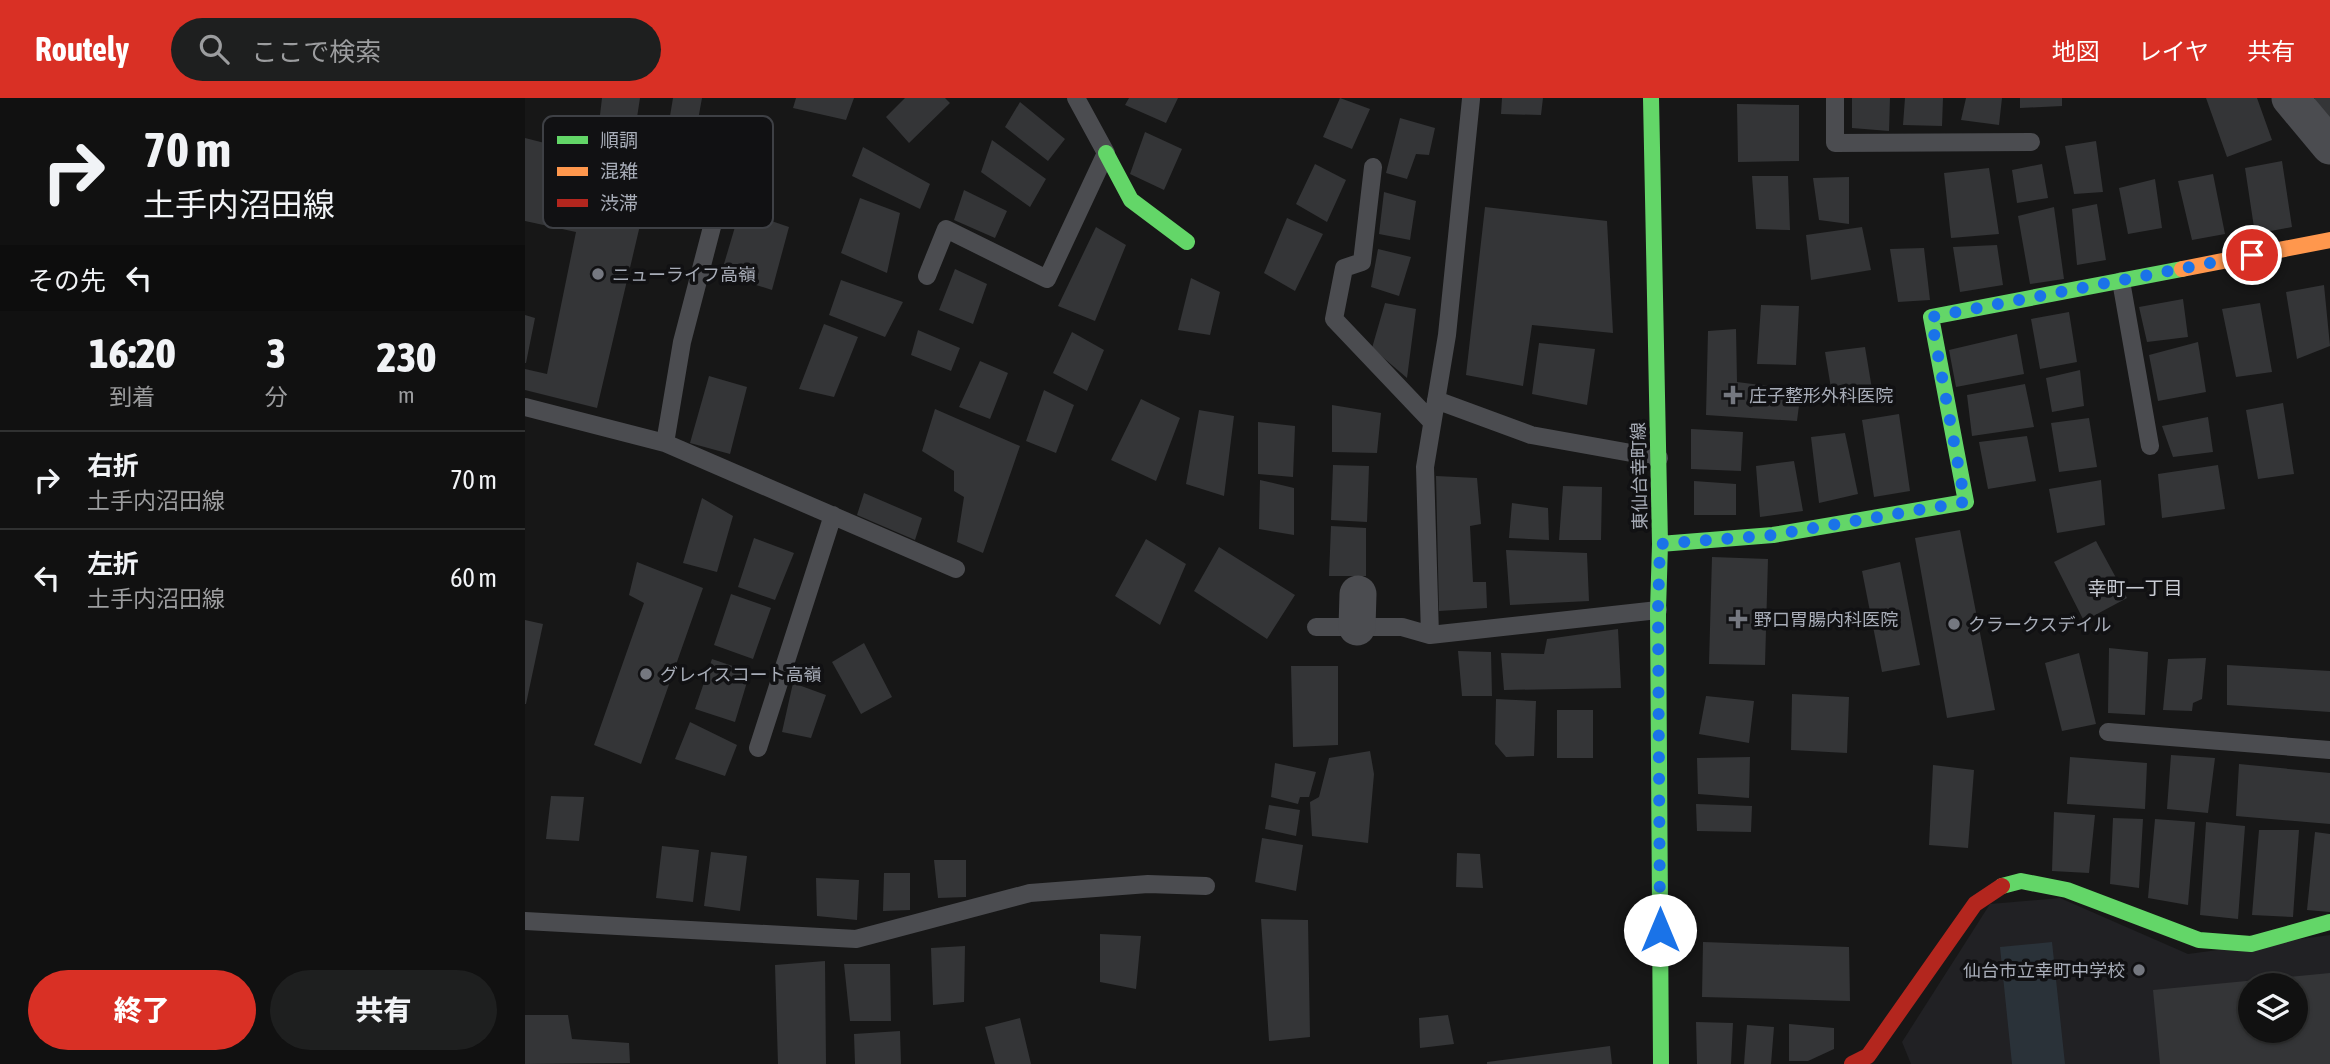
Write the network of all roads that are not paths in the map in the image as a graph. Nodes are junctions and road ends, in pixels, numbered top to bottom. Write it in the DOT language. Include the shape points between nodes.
graph roads {
  1 [pos="1076,98"];
  2 [pos="1651,98"];
  3 [pos="1835,98"];
  4 [pos="2290,98"];
  5 [pos="1471,99"];
  6 [pos="2031,142"];
  7 [pos="2330,146"];
  8 [pos="1106,153"];
  9 [pos="1373,167"];
  10 [pos="712,228"];
  11 [pos="2330,240"];
  12 [pos="1187,242"];
  13 [pos="927,276"];
  14 [pos="2121,281"];
  15 [pos="1436,400"];
  16 [pos="525,407"];
  17 [pos="1431,421"];
  18 [pos="666,443"];
  19 [pos="2150,446"];
  20 [pos="1659,458"];
  21 [pos="833,515"];
  22 [pos="1660,544"];
  23 [pos="956,569"];
  24 [pos="1658,610"];
  25 [pos="1315,627"];
  26 [pos="1430,635"];
  27 [pos="2108,732"];
  28 [pos="758,748"];
  29 [pos="2330,750"];
  30 [pos="1206,886"];
  31 [pos="525,921"];
  32 [pos="2330,922"];
  33 [pos="1864,1061"];
  34 [pos="1661,1064"];
  1 -- 8 [label="lane"];
  2 -- 20 [label="street, 東仙台幸町線"];
  3 -- 6 [label="lane" via="1836,143"];
  4 -- 7 [label="street"];
  5 -- 15 [label="lane"];
  8 -- 12 [label="street" via="1131,200"];
  8 -- 13 [label="lane" via="1047,279 946,229"];
  9 -- 17 [label="lane" via="1362,262 1344,268 1334,319"];
  10 -- 18 [label="lane" via="682,342"];
  11 -- 14 [label="street"];
  14 -- 19 [label="lane"];
  14 -- 22 [label="street" via="1931,317 1965,502 1773,535"];
  15 -- 17 [label="lane"];
  15 -- 20 [label="lane" via="1531,435"];
  16 -- 18 [label="lane"];
  17 -- 26 [label="lane" via="1425,467"];
  18 -- 21 [label="lane"];
  20 -- 22 [label="street, 東仙台幸町線"];
  21 -- 23 [label="lane"];
  21 -- 28 [label="lane"];
  22 -- 24 [label="street, 東仙台幸町線"];
  24 -- 26 [label="lane"];
  24 -- 34 [label="street, 東仙台幸町線"];
  25 -- 26 [label="lane" via="1357,611"];
  27 -- 29 [label="lane"];
  30 -- 31 [label="lane" via="1148,884 1030,893 856,939"];
  32 -- 33 [label="street" via="2251,944 2199,940 2067,890 2021,881 2000,887 1975,904"];
}
